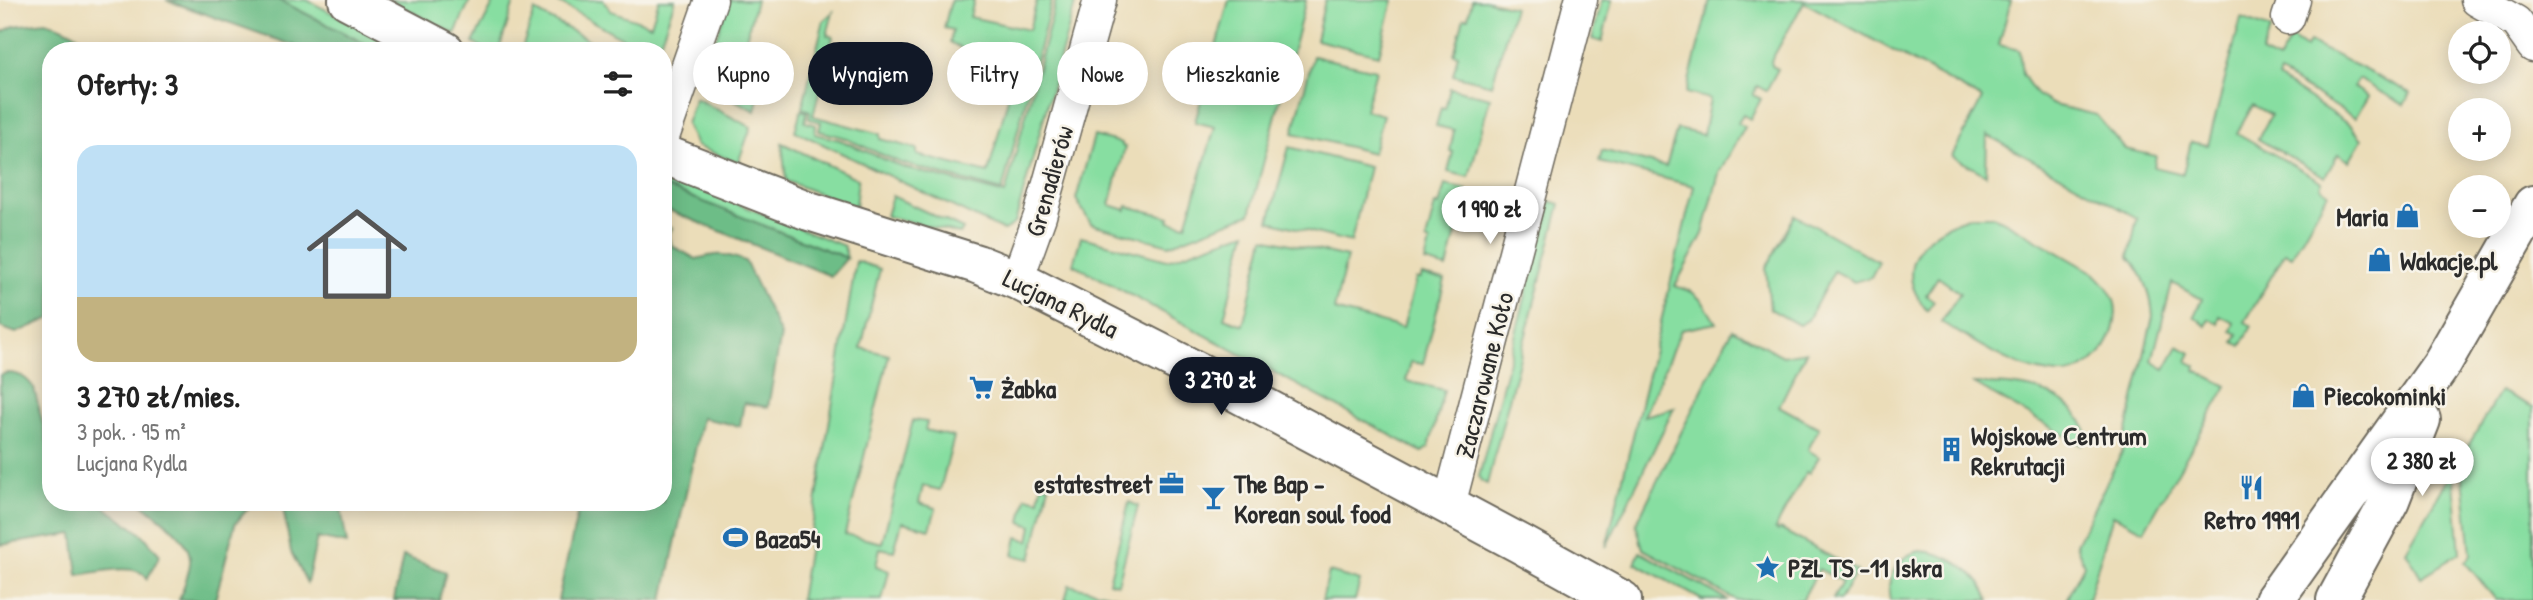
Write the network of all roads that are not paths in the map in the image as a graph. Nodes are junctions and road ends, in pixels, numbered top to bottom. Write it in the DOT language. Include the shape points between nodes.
graph roads {
  1 [pos="348,0"];
  2 [pos="711,0"];
  3 [pos="1100,0"];
  4 [pos="1581,0"];
  5 [pos="2477,0"];
  6 [pos="2526,23"];
  7 [pos="428,42"];
  8 [pos="672,110"];
  9 [pos="672,157"];
  10 [pos="2533,205"];
  11 [pos="1017,281"];
  12 [pos="2441,365"];
  13 [pos="1449,505"];
  14 [pos="1622,600"];
  15 [pos="2274,600"];
  16 [pos="2336,600"];
  1 -- 7 [label="street"];
  2 -- 8 [label="street"];
  3 -- 11 [label="street, Grenadierów" via="1040,216"];
  4 -- 13 [label="street, Zaczarowane Koło"];
  5 -- 6 [label="street"];
  9 -- 11 [label="street, Lucjana Rydla" via="809,212 951,255"];
  10 -- 12 [label="street"];
  11 -- 13 [label="street, Lucjana Rydla"];
  12 -- 15 [label="street"];
  12 -- 16 [label="street" via="2390,500"];
  13 -- 14 [label="street, Lucjana Rydla"];
}
